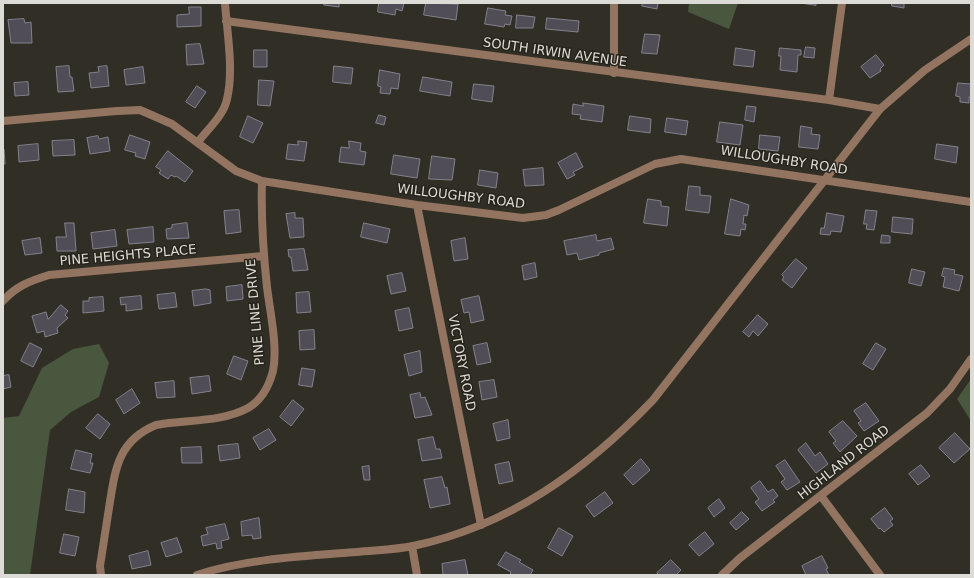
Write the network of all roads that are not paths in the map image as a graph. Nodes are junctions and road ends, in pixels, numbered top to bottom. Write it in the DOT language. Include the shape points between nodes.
graph roads {
  1 [pos="225,3"];
  2 [pos="614,3"];
  3 [pos="842,3"];
  4 [pos="226,21"];
  5 [pos="971,39"];
  6 [pos="614,73"];
  7 [pos="829,100"];
  8 [pos="880,109"];
  9 [pos="3,121"];
  10 [pos="198,142"];
  11 [pos="824,180"];
  12 [pos="262,181"];
  13 [pos="971,202"];
  14 [pos="417,205"];
  15 [pos="263,256"];
  16 [pos="3,301"];
  17 [pos="971,359"];
  18 [pos="821,496"];
  19 [pos="481,525"];
  20 [pos="412,546"];
  21 [pos="100,575"];
  22 [pos="197,575"];
  23 [pos="417,575"];
  24 [pos="722,575"];
  25 [pos="880,575"];
  1 -- 4 [label="street"];
  2 -- 6 [label="street"];
  3 -- 7 [label="street"];
  4 -- 6 [label="street, SOUTH IRWIN AVENUE"];
  4 -- 10 [label="street" via="229,70 227,99 218,118"];
  5 -- 8 [label="street" via="925,70"];
  6 -- 7 [label="street, SOUTH IRWIN AVENUE"];
  7 -- 8 [label="street, SOUTH IRWIN AVENUE"];
  8 -- 11 [label="street"];
  9 -- 10 [label="street, WILLOUGHBY ROAD" via="140,110 172,124"];
  10 -- 12 [label="street, WILLOUGHBY ROAD" via="236,171"];
  11 -- 13 [label="street, WILLOUGHBY ROAD"];
  11 -- 14 [label="street, WILLOUGHBY ROAD" via="681,159 655,164 546,215 523,218"];
  11 -- 19 [label="street" via="652,400 630,424 575,472 543,494"];
  12 -- 14 [label="street, WILLOUGHBY ROAD"];
  12 -- 15 [label="street, PINE LINE DRIVE"];
  14 -- 19 [label="street, VICTORY ROAD"];
  15 -- 16 [label="street, PINE HEIGHTS PLACE" via="49,275 22,284"];
  15 -- 21 [label="street, PINE LINE DRIVE" via="273,348 273,369 268,387 250,407 232,415 156,425 146,429 129,443 115,470"];
  17 -- 18 [label="street, HIGHLAND ROAD" via="950,389 927,413"];
  18 -- 24 [label="street, HIGHLAND ROAD"];
  18 -- 25 [label="street"];
  19 -- 20 [label="street"];
  20 -- 22 [label="street" via="270,560"];
  20 -- 23 [label="street"];
}
